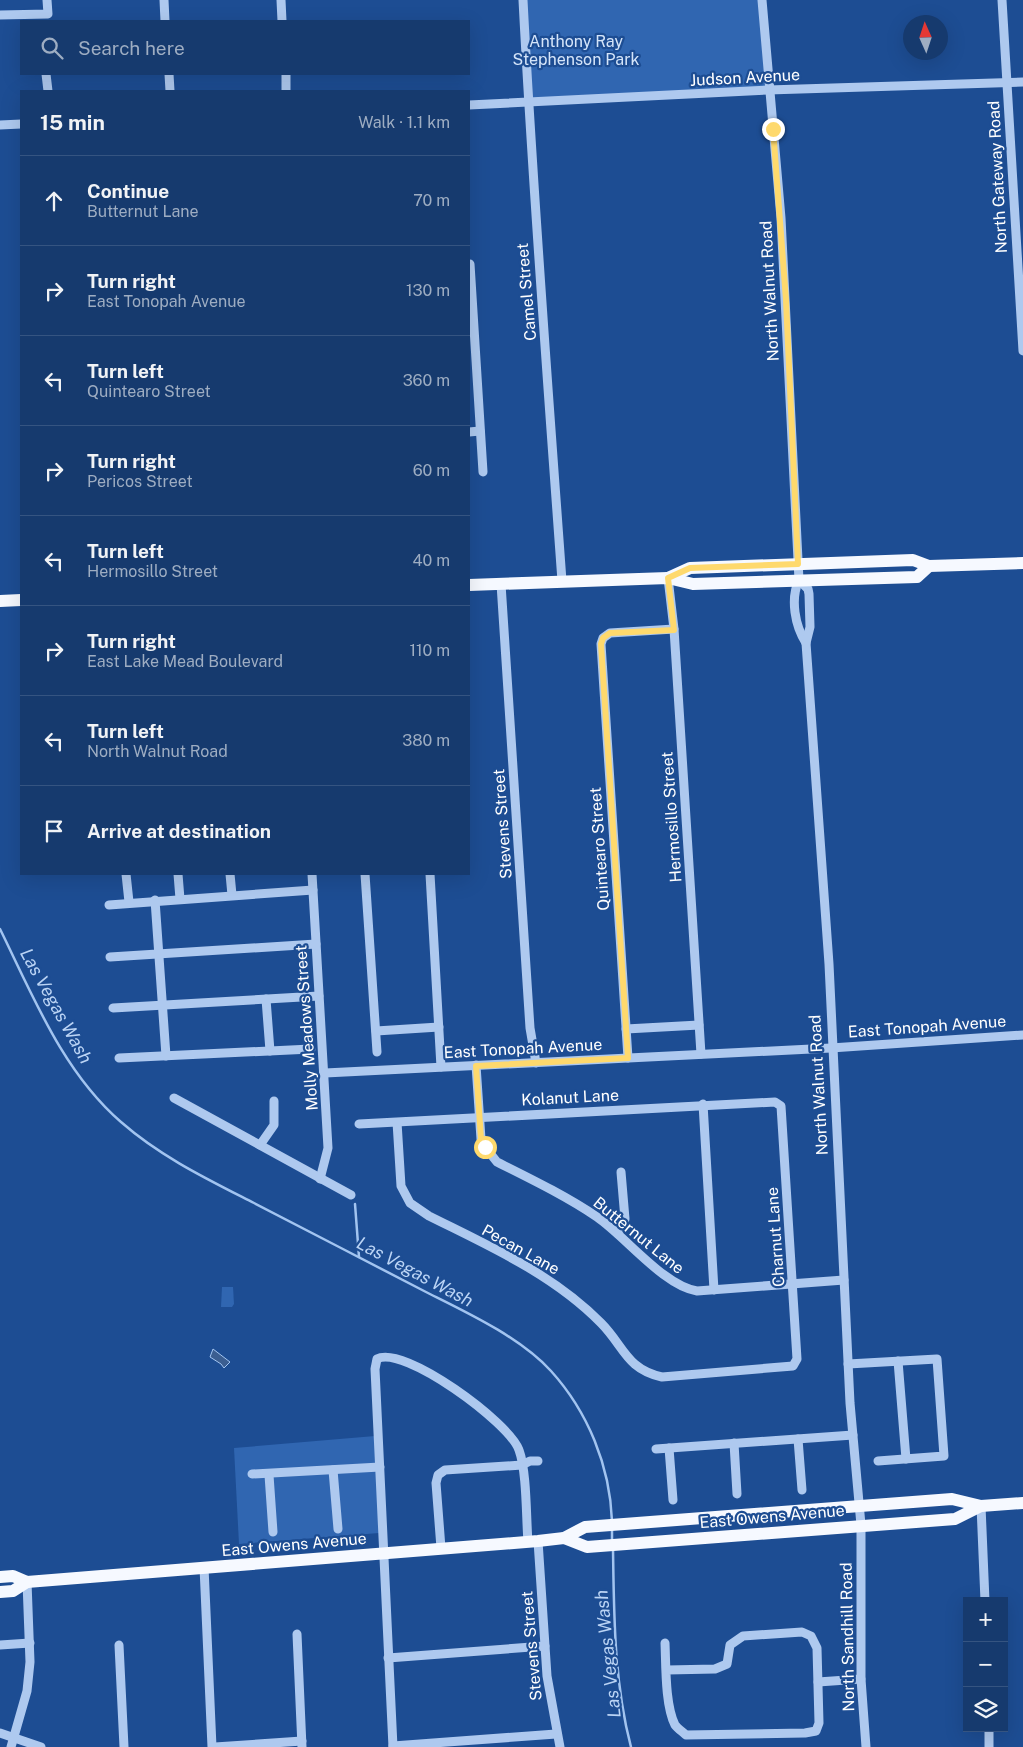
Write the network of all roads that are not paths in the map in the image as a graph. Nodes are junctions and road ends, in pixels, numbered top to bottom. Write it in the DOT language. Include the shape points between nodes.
graph roads {
  1 [pos="47,0"];
  2 [pos="164,0"];
  3 [pos="280,0"];
  4 [pos="523,0"];
  5 [pos="762,0"];
  6 [pos="1002,0"];
  7 [pos="0,15"];
  8 [pos="45,16"];
  9 [pos="165,20"];
  10 [pos="282,20"];
  11 [pos="46,75"];
  12 [pos="169,75"];
  13 [pos="286,75"];
  14 [pos="1007,82"];
  15 [pos="1023,82"];
  16 [pos="48,90"];
  17 [pos="170,90"];
  18 [pos="286,90"];
  19 [pos="768,90"];
  20 [pos="529,102"];
  21 [pos="470,105"];
  22 [pos="0,116"];
  23 [pos="20,124"];
  24 [pos="0,125"];
  25 [pos="470,264"];
  26 [pos="1023,351"];
  27 [pos="480,431"];
  28 [pos="470,432"];
  29 [pos="483,472"];
  30 [pos="1023,563"];
  31 [pos="798,564"];
  32 [pos="929,566"];
  33 [pos="668,578"];
  34 [pos="799,580"];
  35 [pos="562,581"];
  36 [pos="501,584"];
  37 [pos="470,585"];
  38 [pos="20,600"];
  39 [pos="0,601"];
  40 [pos="674,630"];
  41 [pos="806,643"];
  42 [pos="126,875"];
  43 [pos="178,875"];
  44 [pos="230,875"];
  45 [pos="312,875"];
  46 [pos="365,875"];
  47 [pos="430,875"];
  48 [pos="313,890"];
  49 [pos="232,895"];
  50 [pos="180,899"];
  51 [pos="155,900"];
  52 [pos="129,902"];
  53 [pos="109,905"];
  54 [pos="316,944"];
  55 [pos="159,955"];
  56 [pos="110,957"];
  57 [pos="319,996"];
  58 [pos="266,999"];
  59 [pos="162,1005"];
  60 [pos="113,1008"];
  61 [pos="699,1025"];
  62 [pos="439,1027"];
  63 [pos="626,1028"];
  64 [pos="376,1032"];
  65 [pos="1023,1035"];
  66 [pos="832,1048"];
  67 [pos="311,1049"];
  68 [pos="270,1051"];
  69 [pos="377,1052"];
  70 [pos="701,1054"];
  71 [pos="166,1056"];
  72 [pos="119,1058"];
  73 [pos="628,1058"];
  74 [pos="536,1063"];
  75 [pos="476,1066"];
  76 [pos="441,1067"];
  77 [pos="324,1073"];
  78 [pos="174,1098"];
  79 [pos="274,1101"];
  80 [pos="703,1104"];
  81 [pos="781,1106"];
  82 [pos="479,1117"];
  83 [pos="396,1122"];
  84 [pos="360,1124"];
  85 [pos="260,1145"];
  86 [pos="621,1172"];
  87 [pos="320,1178"];
  88 [pos="351,1195"];
  89 [pos="618,1234"];
  90 [pos="844,1280"];
  91 [pos="793,1284"];
  92 [pos="714,1290"];
  93 [pos="898,1361"];
  94 [pos="848,1364"];
  95 [pos="793,1366"];
  96 [pos="853,1435"];
  97 [pos="798,1439"];
  98 [pos="734,1443"];
  99 [pos="669,1448"];
  100 [pos="656,1449"];
  101 [pos="906,1459"];
  102 [pos="538,1461"];
  103 [pos="878,1462"];
  104 [pos="522,1465"];
  105 [pos="380,1467"];
  106 [pos="333,1470"];
  107 [pos="252,1474"];
  108 [pos="268,1475"];
  109 [pos="802,1490"];
  110 [pos="737,1494"];
  111 [pos="672,1500"];
  112 [pos="1023,1503"];
  113 [pos="859,1506"];
  114 [pos="981,1506"];
  115 [pos="861,1526"];
  116 [pos="338,1529"];
  117 [pos="273,1532"];
  118 [pos="564,1538"];
  119 [pos="533,1541"];
  120 [pos="441,1548"];
  121 [pos="384,1553"];
  122 [pos="204,1568"];
  123 [pos="0,1577"];
  124 [pos="27,1582"];
  125 [pos="0,1592"];
  126 [pos="984,1597"];
  127 [pos="297,1634"];
  128 [pos="30,1643"];
  129 [pos="665,1643"];
  130 [pos="0,1645"];
  131 [pos="119,1645"];
  132 [pos="545,1646"];
  133 [pos="388,1658"];
  134 [pos="667,1670"];
  135 [pos="861,1679"];
  136 [pos="818,1682"];
  137 [pos="988,1732"];
  138 [pos="0,1733"];
  139 [pos="556,1734"];
  140 [pos="14,1737"];
  141 [pos="302,1744"];
  142 [pos="11,1747"];
  143 [pos="41,1747"];
  144 [pos="124,1747"];
  145 [pos="214,1747"];
  146 [pos="393,1747"];
  147 [pos="560,1747"];
  148 [pos="866,1747"];
  149 [pos="989,1747"];
  1 -- 8 [label="street"];
  2 -- 9 [label="street"];
  3 -- 10 [label="street"];
  4 -- 20 [label="street, Camel Street"];
  5 -- 19 [label="street, North Walnut Road"];
  6 -- 14 [label="street, North Gateway Road"];
  7 -- 8 [label="street"];
  11 -- 16 [label="street"];
  12 -- 17 [label="street"];
  13 -- 18 [label="street"];
  14 -- 15 [label="street, Judson Avenue"];
  14 -- 19 [label="street, Judson Avenue"];
  14 -- 26 [label="street, North Gateway Road"];
  19 -- 20 [label="street, Judson Avenue"];
  19 -- 31 [label="street, North Walnut Road" via="784,273"];
  20 -- 21 [label="street, Judson Avenue"];
  20 -- 35 [label="street, Camel Street"];
  22 -- 24 [label="street"];
  23 -- 24 [label="street"];
  25 -- 27 [label="street"];
  27 -- 28 [label="street"];
  27 -- 29 [label="street"];
  30 -- 32 [label="main road"];
  31 -- 32 [label="main road" via="913,560"];
  31 -- 33 [label="main road" via="690,568"];
  31 -- 34 [label="street, North Walnut Road"];
  32 -- 34 [label="main road" via="917,577"];
  33 -- 34 [label="main road" via="694,584"];
  33 -- 35 [label="main road"];
  33 -- 40 [label="street, Hermosillo Street"];
  34 -- 41 [label="street, North Walnut Road" via="795,590 797,629"];
  34 -- 41 [label="street, North Walnut Road" via="809,594 810,628"];
  35 -- 36 [label="main road"];
  36 -- 37 [label="main road"];
  36 -- 74 [label="street, Stevens Street" via="530,1028"];
  38 -- 39 [label="main road"];
  40 -- 61 [label="street, Hermosillo Street"];
  40 -- 63 [label="street, Quintearo Street" via="610,633 601,644"];
  41 -- 66 [label="street, North Walnut Road"];
  42 -- 52 [label="street"];
  43 -- 50 [label="street"];
  44 -- 49 [label="street"];
  45 -- 48 [label="street, Molly Meadows Street"];
  46 -- 64 [label="street"];
  47 -- 62 [label="street"];
  48 -- 49 [label="street"];
  48 -- 54 [label="street, Molly Meadows Street"];
  49 -- 50 [label="street"];
  50 -- 51 [label="street"];
  51 -- 52 [label="street"];
  51 -- 55 [label="street"];
  52 -- 53 [label="street"];
  54 -- 55 [label="street"];
  54 -- 57 [label="street, Molly Meadows Street"];
  55 -- 56 [label="street"];
  55 -- 59 [label="street"];
  57 -- 58 [label="street"];
  57 -- 77 [label="street, Molly Meadows Street"];
  58 -- 59 [label="street"];
  58 -- 68 [label="street"];
  59 -- 60 [label="street"];
  59 -- 71 [label="street"];
  61 -- 63 [label="street"];
  61 -- 70 [label="street, Hermosillo Street"];
  62 -- 64 [label="street"];
  62 -- 76 [label="street"];
  63 -- 73 [label="street, Quintearo Street"];
  64 -- 69 [label="street"];
  65 -- 66 [label="street, East Tonopah Avenue"];
  66 -- 70 [label="street, East Tonopah Avenue"];
  66 -- 90 [label="street, North Walnut Road"];
  67 -- 68 [label="street"];
  68 -- 71 [label="street"];
  70 -- 73 [label="street, East Tonopah Avenue"];
  71 -- 72 [label="street"];
  73 -- 74 [label="street, East Tonopah Avenue"];
  74 -- 75 [label="street, East Tonopah Avenue"];
  75 -- 76 [label="street, East Tonopah Avenue"];
  75 -- 82 [label="street, Butternut Lane"];
  76 -- 77 [label="street, East Tonopah Avenue"];
  77 -- 87 [label="street, Molly Meadows Street" via="328,1148"];
  78 -- 85 [label="street"];
  79 -- 85 [label="street" via="274,1125"];
  80 -- 81 [label="street, Kolanut Lane" via="768,1101"];
  80 -- 82 [label="street, Kolanut Lane"];
  80 -- 92 [label="street"];
  81 -- 91 [label="street, Charnut Lane"];
  82 -- 83 [label="street, Kolanut Lane"];
  82 -- 89 [label="street, Butternut Lane" via="481,1139 497,1162 568,1199"];
  83 -- 84 [label="street, Kolanut Lane"];
  83 -- 95 [label="street, Pecan Lane" via="401,1186 410,1203 552,1281 602,1323 632,1362 645,1373 662,1377"];
  85 -- 87 [label="street"];
  86 -- 89 [label="street" via="625,1219"];
  87 -- 88 [label="street"];
  89 -- 92 [label="street, Butternut Lane" via="676,1285 697,1291"];
  90 -- 91 [label="street, Butternut Lane"];
  90 -- 94 [label="street, North Walnut Road"];
  91 -- 92 [label="street, Butternut Lane"];
  91 -- 95 [label="street, Charnut Lane" via="797,1359"];
  93 -- 94 [label="street"];
  93 -- 101 [label="street"];
  93 -- 101 [label="street" via="937,1359 944,1456"];
  94 -- 96 [label="street, North Walnut Road"];
  96 -- 97 [label="street"];
  96 -- 113 [label="street, North Walnut Road"];
  97 -- 98 [label="street"];
  97 -- 109 [label="street"];
  98 -- 99 [label="street"];
  98 -- 110 [label="street"];
  99 -- 100 [label="street"];
  99 -- 111 [label="street"];
  101 -- 103 [label="street"];
  102 -- 104 [label="street"];
  104 -- 105 [label="street, Stevens Street" via="518,1446 504,1428 450,1385 395,1356 377,1359 375,1369"];
  104 -- 119 [label="street, Stevens Street"];
  104 -- 120 [label="street" via="445,1470 438,1475"];
  105 -- 106 [label="street"];
  105 -- 121 [label="street"];
  106 -- 108 [label="street"];
  106 -- 116 [label="street"];
  107 -- 108 [label="street"];
  108 -- 117 [label="street"];
  112 -- 114 [label="main road, East Owens Avenue"];
  113 -- 114 [label="main road, East Owens Avenue" via="952,1499"];
  113 -- 115 [label="street, North Walnut Road"];
  113 -- 118 [label="main road, East Owens Avenue" via="585,1527"];
  114 -- 115 [label="main road, East Owens Avenue" via="955,1519"];
  114 -- 126 [label="street"];
  115 -- 118 [label="main road, East Owens Avenue" via="587,1547"];
  115 -- 135 [label="street, North Sandhill Road"];
  118 -- 119 [label="main road, East Owens Avenue"];
  119 -- 120 [label="main road, East Owens Avenue"];
  119 -- 132 [label="street, Stevens Street"];
  120 -- 121 [label="main road, East Owens Avenue"];
  121 -- 122 [label="main road, East Owens Avenue"];
  121 -- 133 [label="street"];
  122 -- 124 [label="main road, East Owens Avenue"];
  122 -- 145 [label="street"];
  123 -- 124 [label="main road, East Owens Avenue" via="13,1576"];
  124 -- 125 [label="main road, East Owens Avenue" via="13,1591"];
  124 -- 128 [label="street"];
  127 -- 141 [label="street"];
  128 -- 130 [label="street"];
  128 -- 140 [label="street" via="27,1691"];
  129 -- 134 [label="street"];
  131 -- 144 [label="street"];
  132 -- 133 [label="street"];
  132 -- 139 [label="street, Stevens Street"];
  133 -- 146 [label="street"];
  134 -- 136 [label="street" via="715,1669 726,1664 730,1645 743,1636 802,1632 815,1642"];
  134 -- 136 [label="street" via="671,1710 676,1726 686,1736 816,1731 819,1723"];
  135 -- 136 [label="street"];
  135 -- 148 [label="street, North Sandhill Road"];
  137 -- 149 [label="street"];
  138 -- 140 [label="street"];
  139 -- 146 [label="street"];
  139 -- 147 [label="street, Stevens Street"];
  140 -- 142 [label="street"];
  140 -- 143 [label="street"];
  141 -- 145 [label="street"];
}
